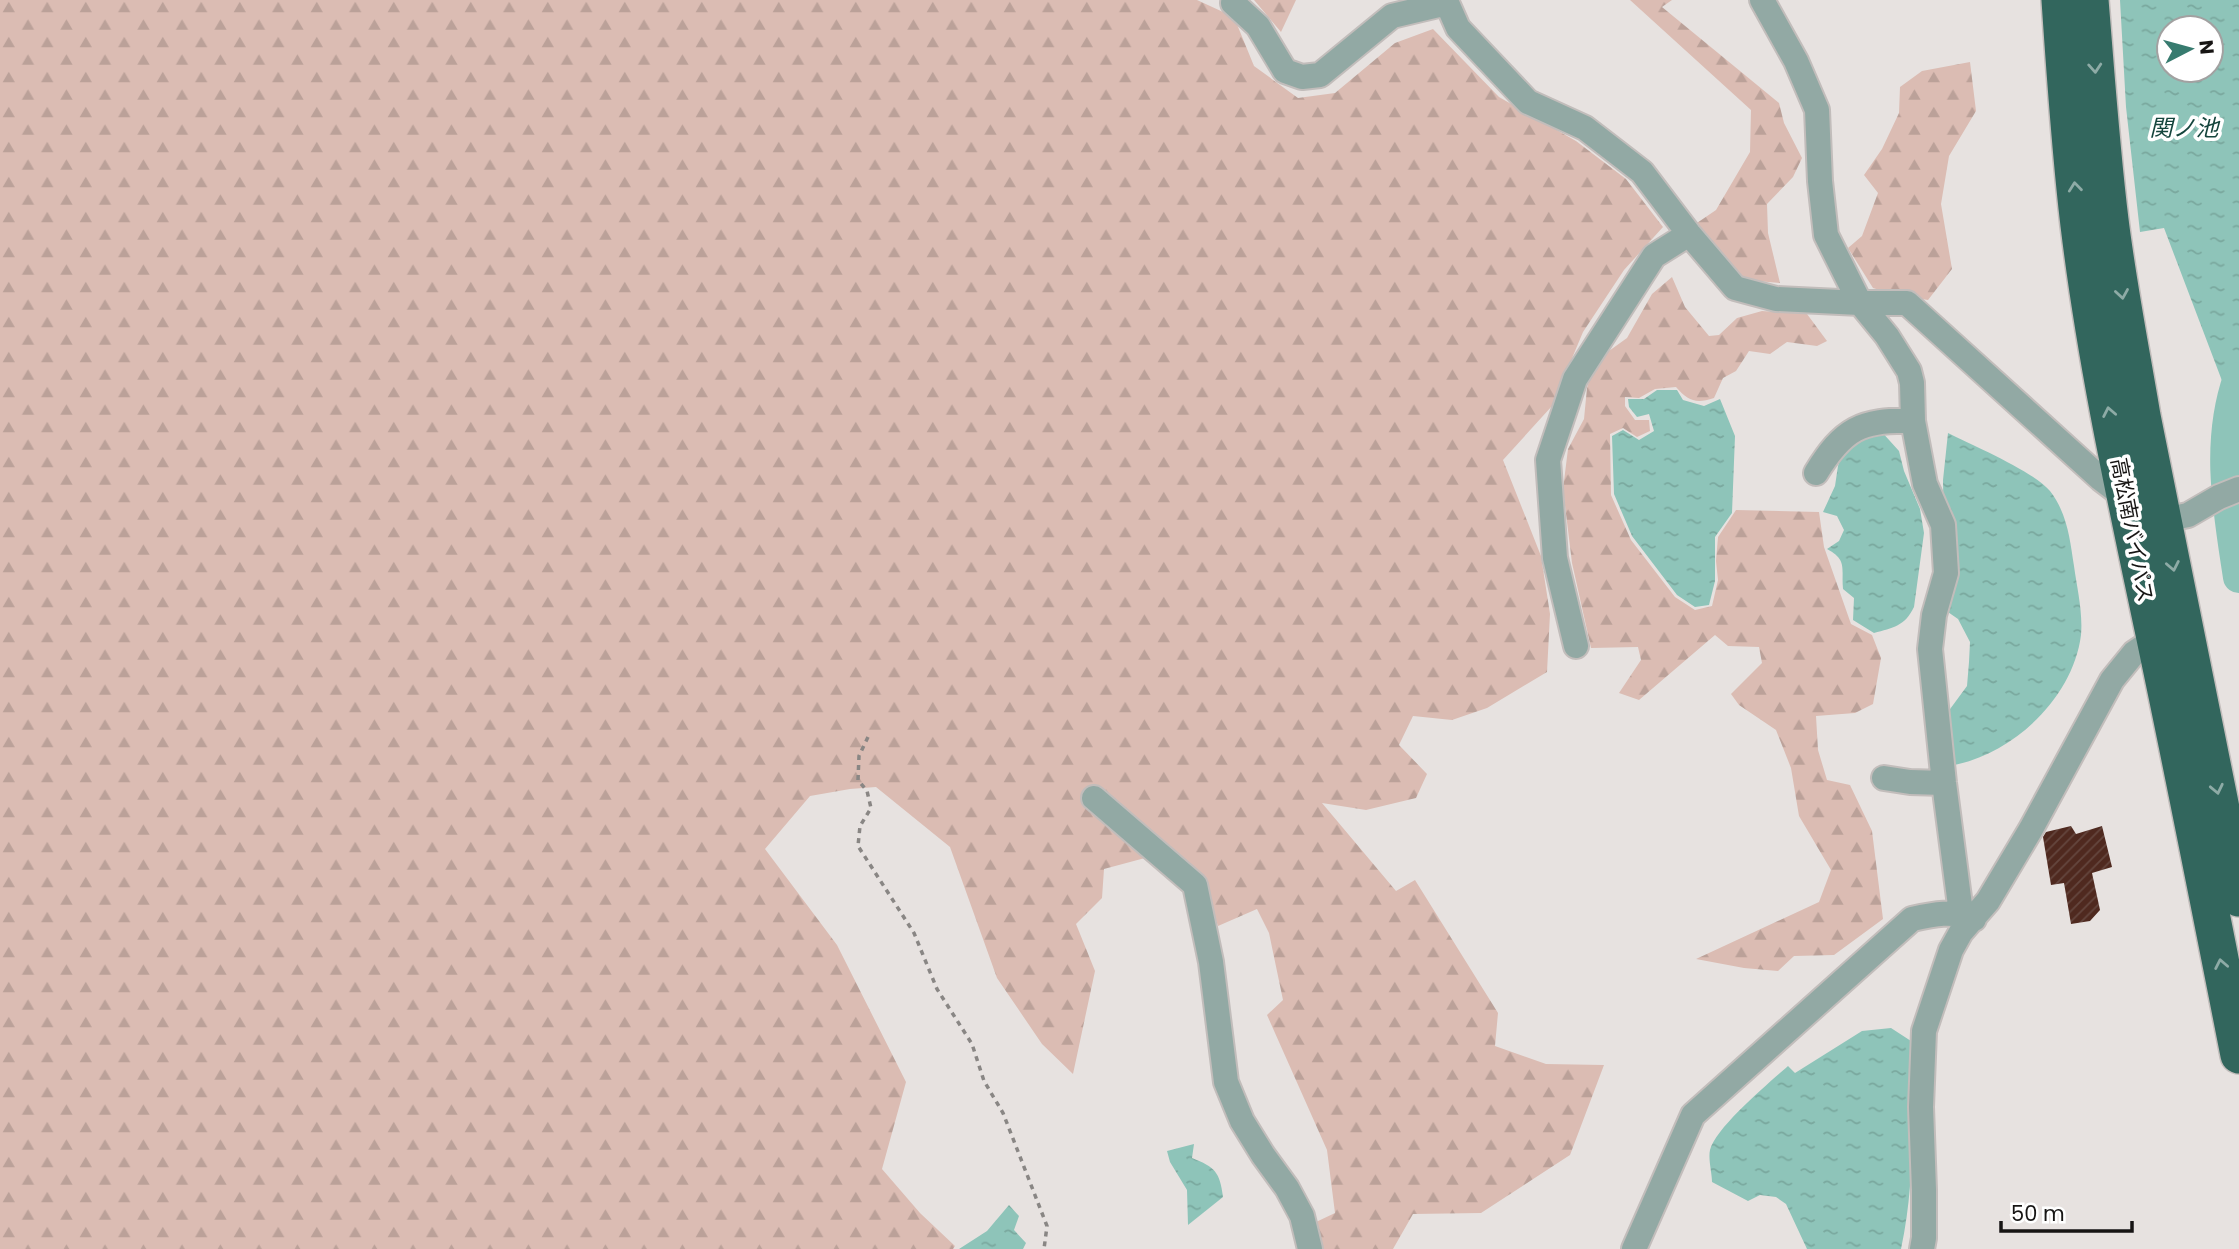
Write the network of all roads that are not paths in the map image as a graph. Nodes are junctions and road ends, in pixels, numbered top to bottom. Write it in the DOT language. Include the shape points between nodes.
graph roads {
  1 [pos="1762,0"];
  2 [pos="2060,0"];
  3 [pos="2090,0"];
  4 [pos="1233,2"];
  5 [pos="1689,234"];
  6 [pos="1860,303"];
  7 [pos="1913,421"];
  8 [pos="2145,430"];
  9 [pos="1816,473"];
  10 [pos="2116,484"];
  11 [pos="2229,493"];
  12 [pos="2164,520"];
  13 [pos="2136,551"];
  14 [pos="2170,636"];
  15 [pos="1576,646"];
  16 [pos="1884,778"];
  17 [pos="1944,783"];
  18 [pos="1094,799"];
  19 [pos="2239,898"];
  20 [pos="1968,916"];
  21 [pos="2239,1055"];
  22 [pos="1310,1249"];
  23 [pos="1634,1249"];
  24 [pos="1922,1249"];
  1 -- 6 [label="street" via="1817,110 1826,235"];
  10 -- 2 [label="highway, 高松南バイパス, one-way" via="2079,226"];
  3 -- 8 [label="highway, 高松南バイパス, one-way" via="2110,222"];
  4 -- 5 [label="street" via="1258,26 1285,71 1301,78 1320,75 1392,16 1447,3 1458,28 1528,102 1585,128 1642,172"];
  5 -- 6 [label="street" via="1735,288 1776,299"];
  5 -- 15 [label="street" via="1654,256 1575,379 1548,460 1555,558"];
  6 -- 7 [label="street" via="1909,371"];
  6 -- 10 [label="street" via="1907,303"];
  7 -- 9 [label="street" via="1887,420 1850,430"];
  7 -- 17 [label="street" via="1925,484 1943,525 1946,573 1930,649"];
  8 -- 10 [label="street" via="2135,459"];
  8 -- 12 [label="highway, 高松南バイパス"];
  10 -- 12 [label="street"];
  10 -- 13 [label="highway, 高松南バイパス"];
  11 -- 12 [label="street" via="2188,515"];
  12 -- 13 [label="street"];
  12 -- 14 [label="highway, 高松南バイパス, one-way"];
  13 -- 14 [label="highway, 高松南バイパス"];
  14 -- 19 [label="highway, 高松南バイパス, one-way"];
  14 -- 20 [label="street" via="2122,664 1988,901"];
  21 -- 14 [label="highway, 高松南バイパス, one-way"];
  16 -- 17 [label="street"];
  17 -- 20 [label="street"];
  18 -- 22 [label="street" via="1195,886 1211,962 1226,1082 1242,1121 1302,1216"];
  20 -- 23 [label="street" via="1936,914 1912,919 1693,1115"];
  20 -- 24 [label="street" via="1951,950 1924,1031"];
}
